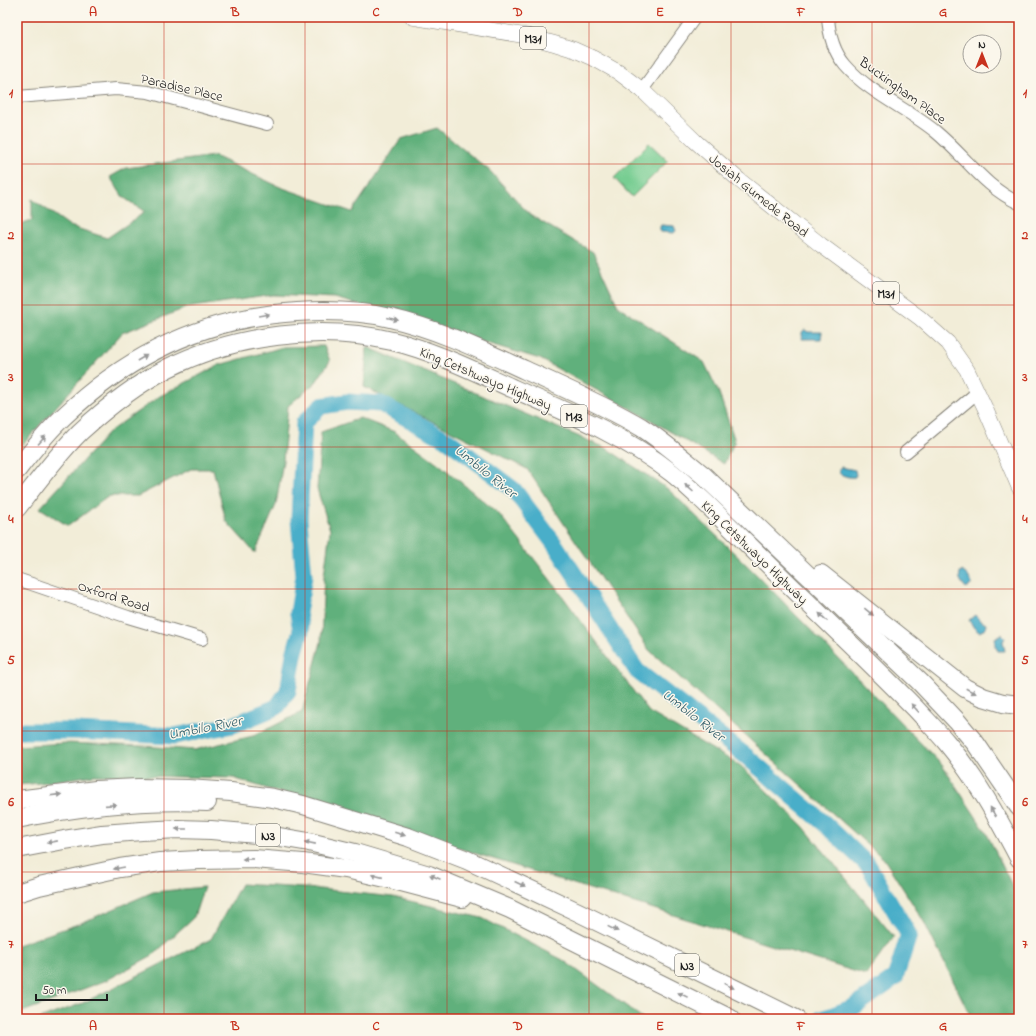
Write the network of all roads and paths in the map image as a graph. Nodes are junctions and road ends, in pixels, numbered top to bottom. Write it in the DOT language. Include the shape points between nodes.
graph roads {
  1 [pos="414,17"];
  2 [pos="695,17"];
  3 [pos="828,17"];
  4 [pos="642,90"];
  5 [pos="17,97"];
  6 [pos="267,124"];
  7 [pos="1019,203"];
  8 [pos="978,392"];
  9 [pos="906,452"];
  10 [pos="17,470"];
  11 [pos="1019,487"];
  12 [pos="17,508"];
  13 [pos="770,539"];
  14 [pos="17,579"];
  15 [pos="202,639"];
  16 [pos="1019,705"];
  17 [pos="17,800"];
  18 [pos="1019,806"];
  19 [pos="17,819"];
  20 [pos="362,823"];
  21 [pos="1008,838"];
  22 [pos="17,849"];
  23 [pos="1019,858"];
  24 [pos="1019,867"];
  25 [pos="17,893"];
  26 [pos="510,909"];
  27 [pos="731,1019"];
  28 [pos="796,1019"];
  1 -- 4 [label="main road, Josiah Gumede Road / M31" via="527,36 575,50 618,72"];
  2 -- 4 [label="street"];
  3 -- 7 [label="street, Buckingham Place" via="828,30 834,47 844,64 862,82 938,133 988,182"];
  4 -- 8 [label="main road, Josiah Gumede Road / M31" via="739,180 920,318 948,343 967,370"];
  5 -- 6 [label="street, Paradise Place" via="116,89 148,92"];
  8 -- 9 [label="street"];
  8 -- 11 [label="main road, Josiah Gumede Road / M31"];
  10 -- 13 [label="highway, King Cetshwayo Highway / M13, one-way" via="62,418 85,397 140,358 170,342 214,326 274,313 321,310 359,313 390,318 464,342 610,410 669,447 703,475"];
  21 -- 12 [label="highway, King Cetshwayo Highway / M13, one-way" via="970,775 916,708 673,474 605,430 424,350 357,335 325,333 268,337 199,355 143,383 108,408 55,459"];
  13 -- 16 [label="highway, one-way" via="809,564 965,688 983,697"];
  13 -- 18 [label="highway, King Cetshwayo Highway / M13" via="920,682 956,720"];
  14 -- 15 [label="street, Oxford Road"];
  17 -- 20 [label="highway, one-way" via="96,790 213,790 283,800"];
  19 -- 20 [label="highway, N3, one-way" via="93,806 189,801 298,810"];
  20 -- 28 [label="highway, N3, one-way" via="408,837 467,860"];
  21 -- 23 [label="highway, King Cetshwayo Highway / M13"];
  21 -- 24 [label="highway"];
  26 -- 22 [label="highway, N3, one-way" via="429,874 394,863 309,842 268,836 178,829 94,835"];
  26 -- 25 [label="highway, one-way" via="346,869 254,859 160,862 120,868"];
  27 -- 26 [label="highway, N3, one-way"];
}
